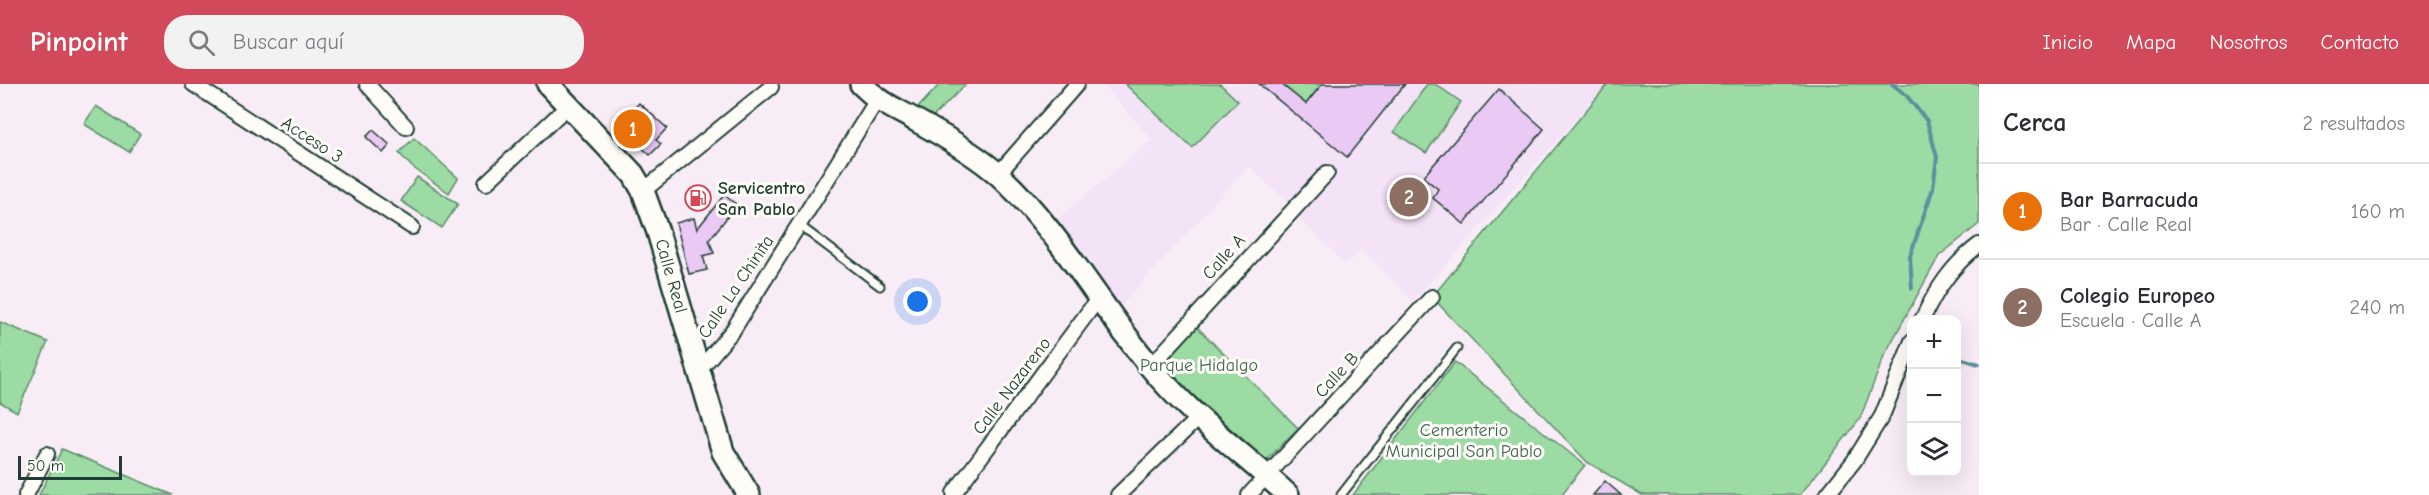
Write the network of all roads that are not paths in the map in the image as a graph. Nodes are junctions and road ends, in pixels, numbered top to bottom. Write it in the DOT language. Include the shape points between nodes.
graph roads {
  1 [pos="193,84"];
  2 [pos="367,84"];
  3 [pos="548,84"];
  4 [pos="861,84"];
  5 [pos="1077,84"];
  6 [pos="771,87"];
  7 [pos="877,100"];
  8 [pos="569,105"];
  9 [pos="406,126"];
  10 [pos="1327,173"];
  11 [pos="998,174"];
  12 [pos="486,183"];
  13 [pos="643,191"];
  14 [pos="799,225"];
  15 [pos="412,227"];
  16 [pos="1979,246"];
  17 [pos="880,286"];
  18 [pos="1432,297"];
  19 [pos="1098,299"];
  20 [pos="1924,315"];
  21 [pos="1457,348"];
  22 [pos="1907,350"];
  23 [pos="1150,367"];
  24 [pos="698,369"];
  25 [pos="1198,418"];
  26 [pos="47,454"];
  27 [pos="1268,476"];
  28 [pos="954,494"];
  29 [pos="26,495"];
  30 [pos="749,495"];
  31 [pos="1118,495"];
  32 [pos="1249,495"];
  33 [pos="1288,495"];
  34 [pos="1341,495"];
  35 [pos="1827,495"];
  1 -- 15 [label="street, Acceso 3"];
  2 -- 9 [label="street"];
  3 -- 8 [label="main road, Calle Real"];
  4 -- 7 [label="main road"];
  5 -- 11 [label="street"];
  6 -- 13 [label="street"];
  7 -- 11 [label="main road" via="919,122"];
  7 -- 14 [label="street, Calle La Chinita"];
  8 -- 12 [label="street"];
  8 -- 13 [label="main road, Calle Real" via="633,174"];
  10 -- 23 [label="street, Calle A"];
  11 -- 19 [label="main road" via="1030,205 1078,265"];
  13 -- 24 [label="main road, Calle Real"];
  14 -- 17 [label="lane"];
  14 -- 24 [label="street, Calle La Chinita" via="733,330"];
  16 -- 20 [label="street" via="1964,256 1937,287"];
  18 -- 27 [label="street, Calle B"];
  19 -- 23 [label="main road"];
  19 -- 28 [label="street, Calle Nazareno"];
  21 -- 34 [label="lane"];
  22 -- 35 [label="street" via="1882,416"];
  23 -- 25 [label="main road"];
  24 -- 30 [label="main road, Calle Real" via="723,452"];
  25 -- 27 [label="main road"];
  25 -- 31 [label="street"];
  26 -- 29 [label="street"];
  27 -- 32 [label="street, Calle B"];
  27 -- 33 [label="main road"];
}
